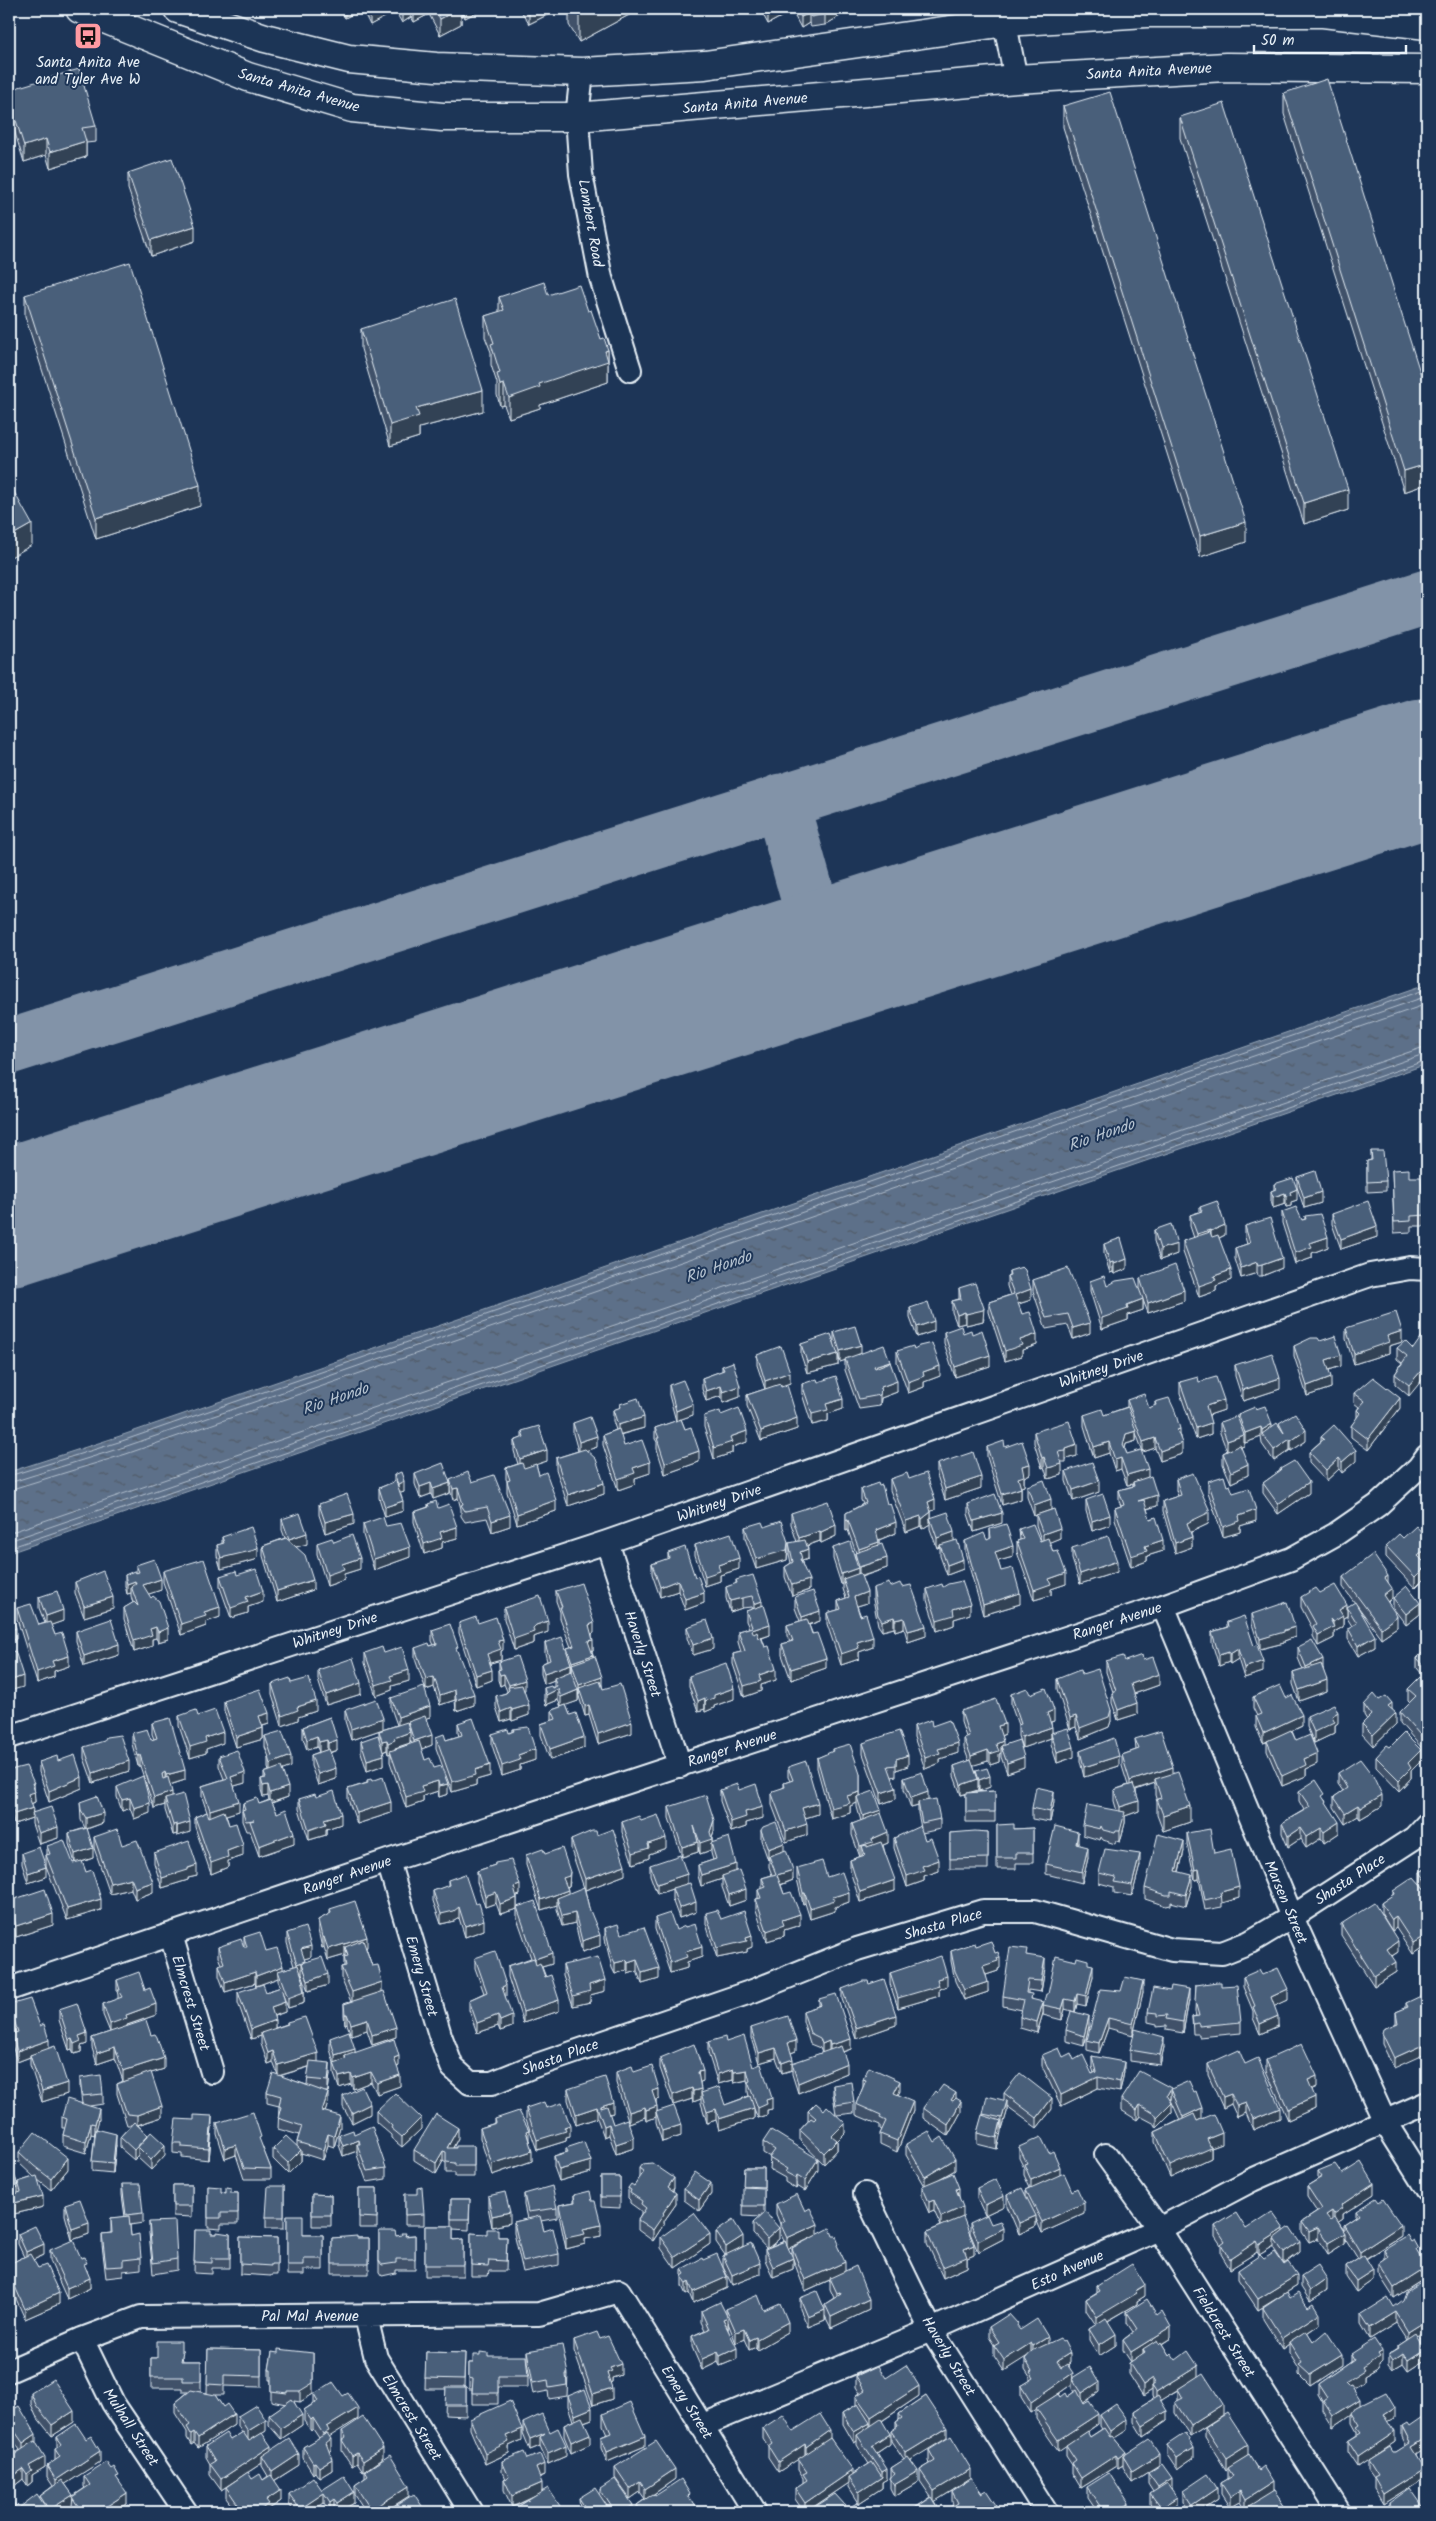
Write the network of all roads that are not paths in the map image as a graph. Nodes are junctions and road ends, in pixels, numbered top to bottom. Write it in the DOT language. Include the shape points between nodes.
graph roads {
  1 [pos="80,9"];
  2 [pos="178,9"];
  3 [pos="1004,15"];
  4 [pos="1427,25"];
  5 [pos="1427,69"];
  6 [pos="582,72"];
  7 [pos="1016,78"];
  8 [pos="577,117"];
  9 [pos="630,370"];
  10 [pos="1427,1269"];
  11 [pos="1427,1456"];
  12 [pos="607,1542"];
  13 [pos="1163,1606"];
  14 [pos="9,1736"];
  15 [pos="680,1766"];
  16 [pos="1427,1824"];
  17 [pos="388,1861"];
  18 [pos="1292,1917"];
  19 [pos="171,1935"];
  20 [pos="9,1989"];
  21 [pos="212,2072"];
  22 [pos="470,2083"];
  23 [pos="1427,2103"];
  24 [pos="1385,2122"];
  25 [pos="1106,2155"];
  26 [pos="1427,2189"];
  27 [pos="864,2194"];
  28 [pos="1159,2229"];
  29 [pos="619,2291"];
  30 [pos="366,2316"];
  31 [pos="931,2330"];
  32 [pos="82,2339"];
  33 [pos="9,2371"];
  34 [pos="701,2426"];
  35 [pos="186,2512"];
  36 [pos="471,2512"];
  37 [pos="755,2512"];
  38 [pos="1046,2512"];
  39 [pos="1338,2512"];
  1 -- 8 [label="main road, Santa Anita Avenue" via="248,77 352,108 442,117"];
  2 -- 6 [label="main road" via="265,38 349,59 436,67"];
  3 -- 4 [label="main road" via="1323,13"];
  3 -- 6 [label="main road" via="705,65"];
  3 -- 7 [label="street"];
  5 -- 7 [label="main road, Santa Anita Avenue" via="1226,67"];
  6 -- 8 [label="street, Lambert Road"];
  7 -- 8 [label="main road, Santa Anita Avenue"];
  8 -- 9 [label="street, Lambert Road" via="581,174 601,278"];
  10 -- 12 [label="street, Whitney Drive" via="1410,1268 1370,1275"];
  11 -- 13 [label="street, Ranger Avenue" via="1378,1505 1336,1534 1291,1559"];
  12 -- 14 [label="street, Whitney Drive"];
  12 -- 15 [label="street, Haverly Street"];
  13 -- 15 [label="street, Ranger Avenue"];
  13 -- 18 [label="street, Marsen Street"];
  15 -- 17 [label="street, Ranger Avenue"];
  16 -- 18 [label="street, Shasta Place" via="1414,1838"];
  17 -- 19 [label="street, Ranger Avenue"];
  17 -- 22 [label="street, Emery Street" via="440,2035 452,2067"];
  18 -- 22 [label="street, Shasta Place" via="1250,1942 1222,1953 1172,1950 1035,1911 983,1911 857,1949 753,1991 492,2083"];
  18 -- 24 [label="street, Marsen Street"];
  19 -- 20 [label="street, Ranger Avenue"];
  19 -- 21 [label="street, Elmcrest Street"];
  23 -- 24 [label="street, Esto Avenue"];
  24 -- 26 [label="street, Marsen Street"];
  24 -- 28 [label="street, Esto Avenue" via="1252,2180"];
  25 -- 28 [label="street, Fieldcrest Street"];
  27 -- 31 [label="street, Haverly Street"];
  28 -- 31 [label="street, Esto Avenue"];
  28 -- 39 [label="street, Fieldcrest Street"];
  29 -- 30 [label="street, Pal Mal Avenue" via="539,2314"];
  29 -- 34 [label="street, Emery Street"];
  30 -- 32 [label="street, Pal Mal Avenue" via="141,2317"];
  30 -- 36 [label="street, Elmcrest Street" via="376,2358"];
  31 -- 34 [label="street, Esto Avenue"];
  31 -- 38 [label="street, Haverly Street"];
  32 -- 33 [label="street, Pal Mal Avenue"];
  32 -- 35 [label="street, Mulhall Street" via="113,2403"];
  34 -- 37 [label="street, Emery Street"];
}
